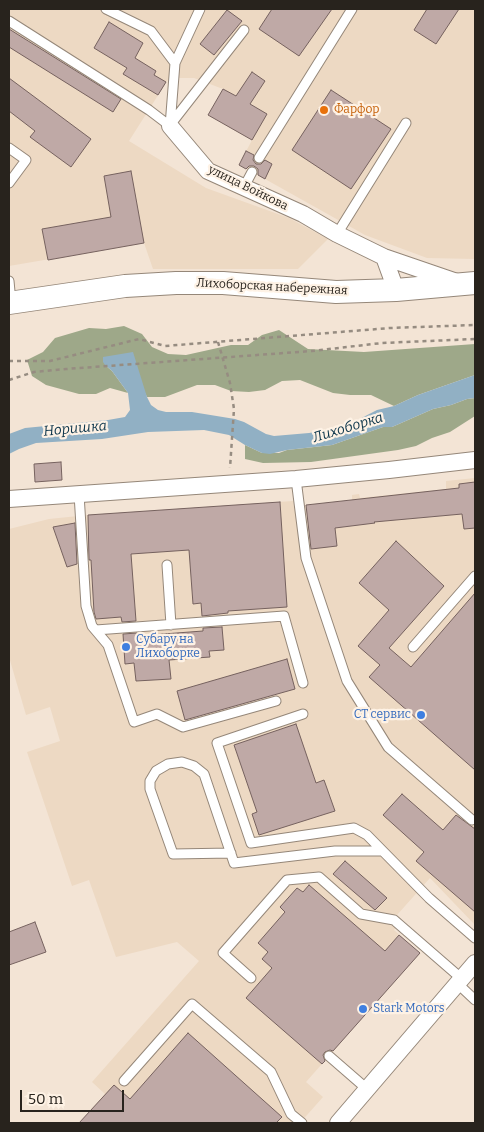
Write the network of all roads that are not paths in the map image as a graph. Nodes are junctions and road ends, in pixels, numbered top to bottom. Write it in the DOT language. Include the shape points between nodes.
graph roads {
  1 [pos="106,9"];
  2 [pos="200,9"];
  3 [pos="352,9"];
  4 [pos="9,21"];
  5 [pos="244,30"];
  6 [pos="175,63"];
  7 [pos="406,123"];
  8 [pos="170,126"];
  9 [pos="9,148"];
  10 [pos="259,158"];
  11 [pos="252,172"];
  12 [pos="9,183"];
  13 [pos="244,188"];
  14 [pos="336,234"];
  15 [pos="384,257"];
  16 [pos="468,283"];
  17 [pos="396,290"];
  18 [pos="9,295"];
  19 [pos="475,460"];
  20 [pos="296,479"];
  21 [pos="78,494"];
  22 [pos="9,499"];
  23 [pos="167,565"];
  24 [pos="475,576"];
  25 [pos="171,625"];
  26 [pos="96,630"];
  27 [pos="413,647"];
  28 [pos="303,683"];
  29 [pos="276,701"];
  30 [pos="303,714"];
  31 [pos="472,820"];
  32 [pos="382,851"];
  33 [pos="231,853"];
  34 [pos="475,938"];
  35 [pos="475,964"];
  36 [pos="251,978"];
  37 [pos="460,982"];
  38 [pos="475,1000"];
  39 [pos="329,1056"];
  40 [pos="124,1081"];
  41 [pos="367,1089"];
  42 [pos="302,1123"];
  43 [pos="338,1123"];
  1 -- 6 [label="lane" via="151,30"];
  2 -- 6 [label="lane"];
  3 -- 10 [label="lane"];
  4 -- 8 [label="lane, улица Войкова"];
  5 -- 8 [label="lane"];
  6 -- 8 [label="lane"];
  7 -- 14 [label="lane"];
  8 -- 13 [label="street, улица Войкова" via="208,171"];
  9 -- 12 [label="lane" via="26,160"];
  11 -- 13 [label="lane"];
  13 -- 14 [label="street, улица Войкова" via="303,214"];
  14 -- 15 [label="street, улица Войкова"];
  15 -- 16 [label="street, улица Войкова"];
  15 -- 17 [label="street"];
  16 -- 17 [label="street, Лихоборская набережная"];
  17 -- 18 [label="street, Лихоборская набережная" via="336,292 222,283 176,283"];
  19 -- 20 [label="street"];
  20 -- 21 [label="street"];
  20 -- 31 [label="lane" via="306,558 347,681 388,747"];
  21 -- 22 [label="street"];
  21 -- 26 [label="lane" via="86,606"];
  23 -- 25 [label="lane"];
  24 -- 27 [label="lane"];
  25 -- 26 [label="lane"];
  25 -- 28 [label="lane" via="284,616"];
  26 -- 29 [label="lane" via="108,645 134,722 157,714 183,728"];
  30 -- 32 [label="lane" via="217,743 251,843 354,828 367,835"];
  32 -- 33 [label="lane" via="335,851 234,863"];
  32 -- 34 [label="lane"];
  33 -- 33 [label="lane" via="204,774 182,762 168,764 156,771 150,781 150,789 173,854"];
  35 -- 37 [label="street"];
  36 -- 37 [label="lane" via="223,953 287,880 319,877 361,914 394,920"];
  37 -- 38 [label="lane"];
  37 -- 41 [label="street"];
  39 -- 41 [label="lane"];
  40 -- 42 [label="lane" via="192,1004 271,1072 291,1114"];
  41 -- 43 [label="street"];
}
